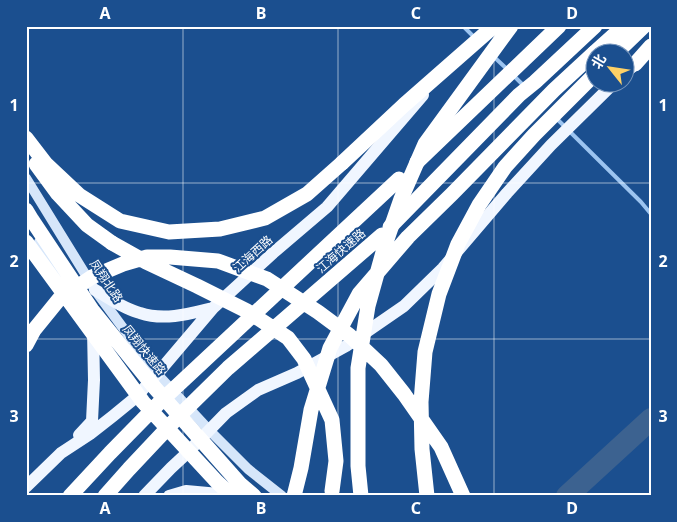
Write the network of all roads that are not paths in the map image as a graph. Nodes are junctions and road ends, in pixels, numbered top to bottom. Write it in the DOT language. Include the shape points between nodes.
graph roads {
  1 [pos="484,26"];
  2 [pos="494,26"];
  3 [pos="511,26"];
  4 [pos="559,26"];
  5 [pos="594,26"];
  6 [pos="624,26"];
  7 [pos="644,26"];
  8 [pos="607,42"];
  9 [pos="628,42"];
  10 [pos="651,48"];
  11 [pos="584,63"];
  12 [pos="634,65"];
  13 [pos="584,85"];
  14 [pos="605,92"];
  15 [pos="26,138"];
  16 [pos="26,147"];
  17 [pos="26,178"];
  18 [pos="26,210"];
  19 [pos="26,219"];
  20 [pos="26,242"];
  21 [pos="95,290"];
  22 [pos="213,308"];
  23 [pos="93,327"];
  24 [pos="26,345"];
  25 [pos="157,374"];
  26 [pos="134,398"];
  27 [pos="209,430"];
  28 [pos="61,453"];
  29 [pos="186,455"];
  30 [pos="26,487"];
  31 [pos="70,496"];
  32 [pos="105,496"];
  33 [pos="144,496"];
  34 [pos="169,496"];
  35 [pos="232,496"];
  36 [pos="240,496"];
  37 [pos="246,496"];
  38 [pos="254,496"];
  39 [pos="282,496"];
  40 [pos="294,496"];
  41 [pos="330,496"];
  42 [pos="362,496"];
  43 [pos="427,496"];
  44 [pos="464,496"];
  1 -- 22 [label="main road, 江海西路" via="327,207"];
  2 -- 15 [label="highway, bridge" via="308,194 265,218 220,229 169,232 120,221 79,195 46,164"];
  3 -- 42 [label="highway, bridge" via="425,144 385,245 368,306 358,368 358,466"];
  4 -- 31 [label="highway, 江海快速路, bridge" via="162,400"];
  5 -- 32 [label="highway, 江海快速路, bridge" via="519,95 382,235 228,368"];
  6 -- 8 [label="highway"];
  7 -- 9 [label="highway"];
  10 -- 12 [label="highway"];
  11 -- 40 [label="highway, bridge" via="408,236 359,294 330,348 311,410"];
  13 -- 43 [label="highway, bridge" via="505,167 458,244 439,294 424,352 422,440"];
  14 -- 27 [label="main road" via="551,145 443,268 404,306 346,346 258,390"];
  16 -- 41 [label="highway, bridge" via="58,194 87,225 146,262 247,311 288,338 304,359 332,420 336,461"];
  17 -- 21 [label="main road, 凤翔北路"];
  18 -- 38 [label="highway, 凤翔快速路, bridge" via="98,317 155,388"];
  19 -- 23 [label="main road"];
  20 -- 35 [label="highway, bridge" via="144,402"];
  21 -- 22 [label="main road" via="140,314 161,317 186,315"];
  21 -- 25 [label="main road, 凤翔北路"];
  22 -- 25 [label="main road, 江海西路"];
  23 -- 26 [label="main road"];
  23 -- 28 [label="main road" via="92,421"];
  24 -- 44 [label="highway, bridge" via="60,298 92,277 147,257 218,261 267,279 349,335 381,365 441,447"];
  25 -- 26 [label="main road, 江海西路"];
  25 -- 27 [label="main road, 凤翔北路"];
  26 -- 28 [label="main road, 江海西路"];
  26 -- 29 [label="main road"];
  27 -- 29 [label="main road"];
  27 -- 39 [label="main road, 凤翔北路" via="248,469"];
  28 -- 30 [label="main road, 江海西路"];
  29 -- 33 [label="main road"];
  29 -- 37 [label="main road"];
  34 -- 36 [label="main road" via="186,491"];
}
